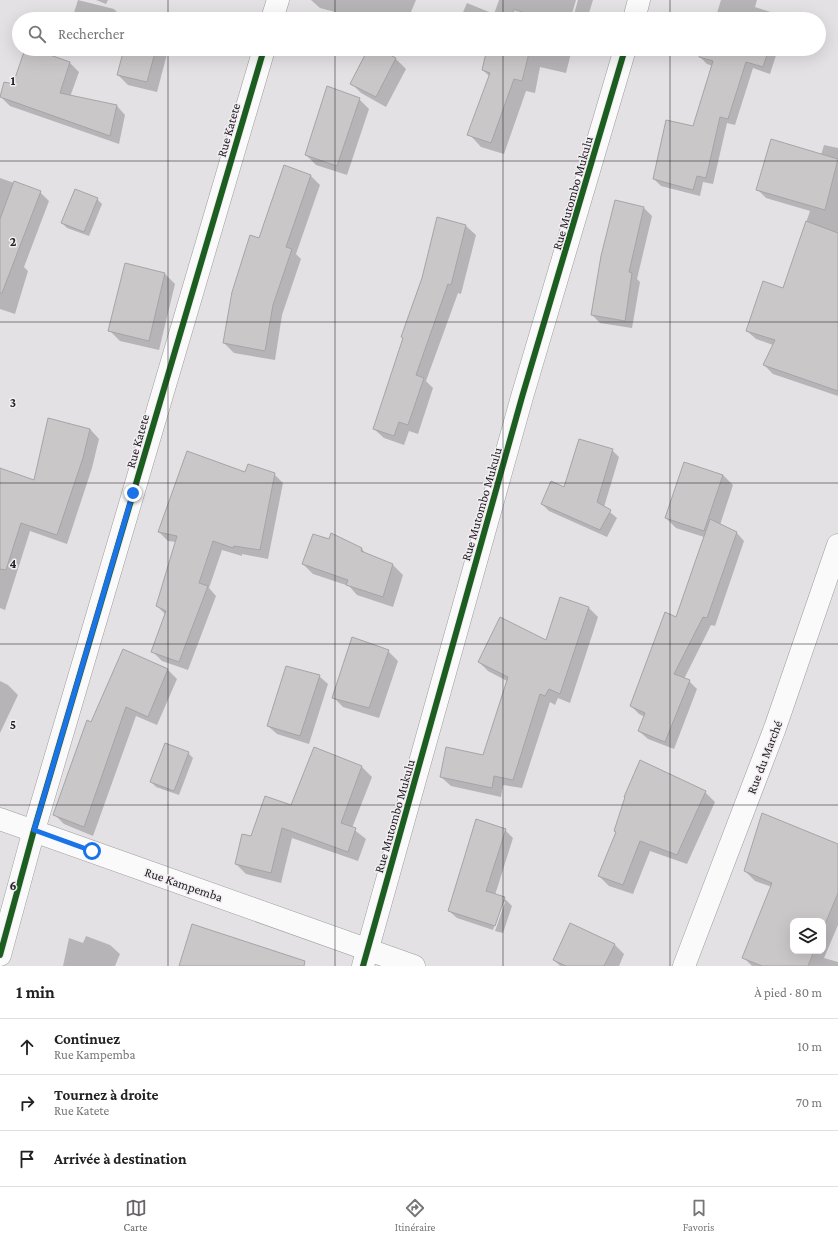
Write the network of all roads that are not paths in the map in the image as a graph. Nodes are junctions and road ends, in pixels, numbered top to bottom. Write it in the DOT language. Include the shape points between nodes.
graph roads {
  1 [pos="278,0"];
  2 [pos="639,0"];
  3 [pos="274,12"];
  4 [pos="636,12"];
  5 [pos="262,56"];
  6 [pos="623,56"];
  7 [pos="838,545"];
  8 [pos="0,819"];
  9 [pos="34,830"];
  10 [pos="0,954"];
  11 [pos="365,957"];
  12 [pos="414,966"];
  13 [pos="684,966"];
  1 -- 3 [label="street"];
  2 -- 4 [label="street"];
  5 -- 9 [label="street, Rue Katete"];
  6 -- 11 [label="street, Rue Mutombo Mukulu" via="522,398"];
  7 -- 13 [label="street, Rue du Marché" via="775,728"];
  8 -- 9 [label="street, Rue Kampemba"];
  9 -- 10 [label="street, Rue Katete"];
  9 -- 11 [label="street, Rue Kampemba"];
  11 -- 12 [label="street, Rue Kampemba"];
}
